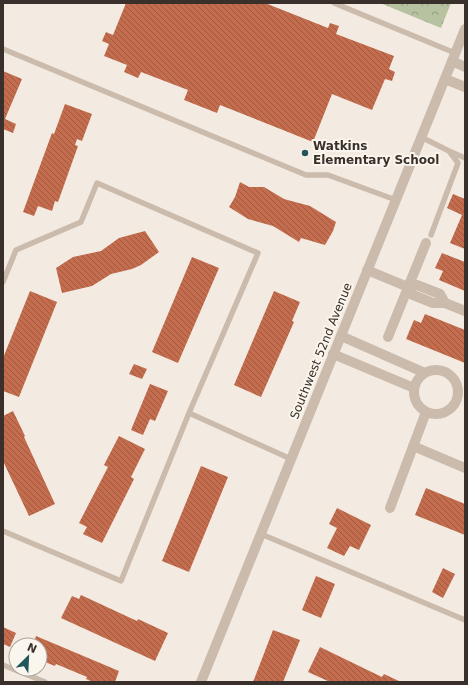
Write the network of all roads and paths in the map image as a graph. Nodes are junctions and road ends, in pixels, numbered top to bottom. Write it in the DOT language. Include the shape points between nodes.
graph roads {
  1 [pos="334,3"];
  2 [pos="465,29"];
  3 [pos="3,49"];
  4 [pos="454,57"];
  5 [pos="465,67"];
  6 [pos="445,79"];
  7 [pos="465,87"];
  8 [pos="421,137"];
  9 [pos="449,151"];
  10 [pos="465,158"];
  11 [pos="396,200"];
  12 [pos="428,239"];
  13 [pos="367,270"];
  14 [pos="3,282"];
  15 [pos="408,287"];
  16 [pos="465,311"];
  17 [pos="341,336"];
  18 [pos="388,337"];
  19 [pos="333,354"];
  20 [pos="425,373"];
  21 [pos="414,388"];
  22 [pos="426,412"];
  23 [pos="189,413"];
  24 [pos="413,446"];
  25 [pos="291,459"];
  26 [pos="465,468"];
  27 [pos="390,508"];
  28 [pos="3,531"];
  29 [pos="261,534"];
  30 [pos="465,620"];
  31 [pos="3,665"];
  32 [pos="45,682"];
  33 [pos="201,682"];
  1 -- 4 [label="lane"];
  2 -- 4 [label="street, Southwest 52nd Avenue"];
  3 -- 11 [label="lane" via="306,175 328,175"];
  4 -- 5 [label="street"];
  4 -- 6 [label="street, Southwest 52nd Avenue"];
  6 -- 7 [label="street"];
  6 -- 8 [label="street, Southwest 52nd Avenue"];
  8 -- 9 [label="lane"];
  8 -- 11 [label="street, Southwest 52nd Avenue"];
  9 -- 10 [label="lane"];
  9 -- 12 [label="lane" via="458,163"];
  11 -- 13 [label="street, Southwest 52nd Avenue"];
  12 -- 15 [label="street"];
  13 -- 15 [label="street"];
  13 -- 17 [label="street, Southwest 52nd Avenue"];
  14 -- 23 [label="lane" via="16,250 81,222 97,183 258,253"];
  15 -- 16 [label="street" via="417,285 440,294 445,303"];
  15 -- 18 [label="street"];
  17 -- 19 [label="street, Southwest 52nd Avenue"];
  17 -- 20 [label="street"];
  19 -- 21 [label="street"];
  19 -- 25 [label="street, Southwest 52nd Avenue"];
  20 -- 21 [label="street" via="415,383"];
  20 -- 22 [label="street" via="432,370 449,375 458,388 458,395 451,408 438,414"];
  21 -- 22 [label="street" via="414,398"];
  22 -- 24 [label="street"];
  23 -- 25 [label="lane"];
  23 -- 28 [label="lane" via="121,581"];
  24 -- 26 [label="street"];
  24 -- 27 [label="street"];
  25 -- 29 [label="street, Southwest 52nd Avenue"];
  29 -- 30 [label="lane"];
  29 -- 33 [label="street, Southwest 52nd Avenue"];
  31 -- 32 [label="lane"];
}
